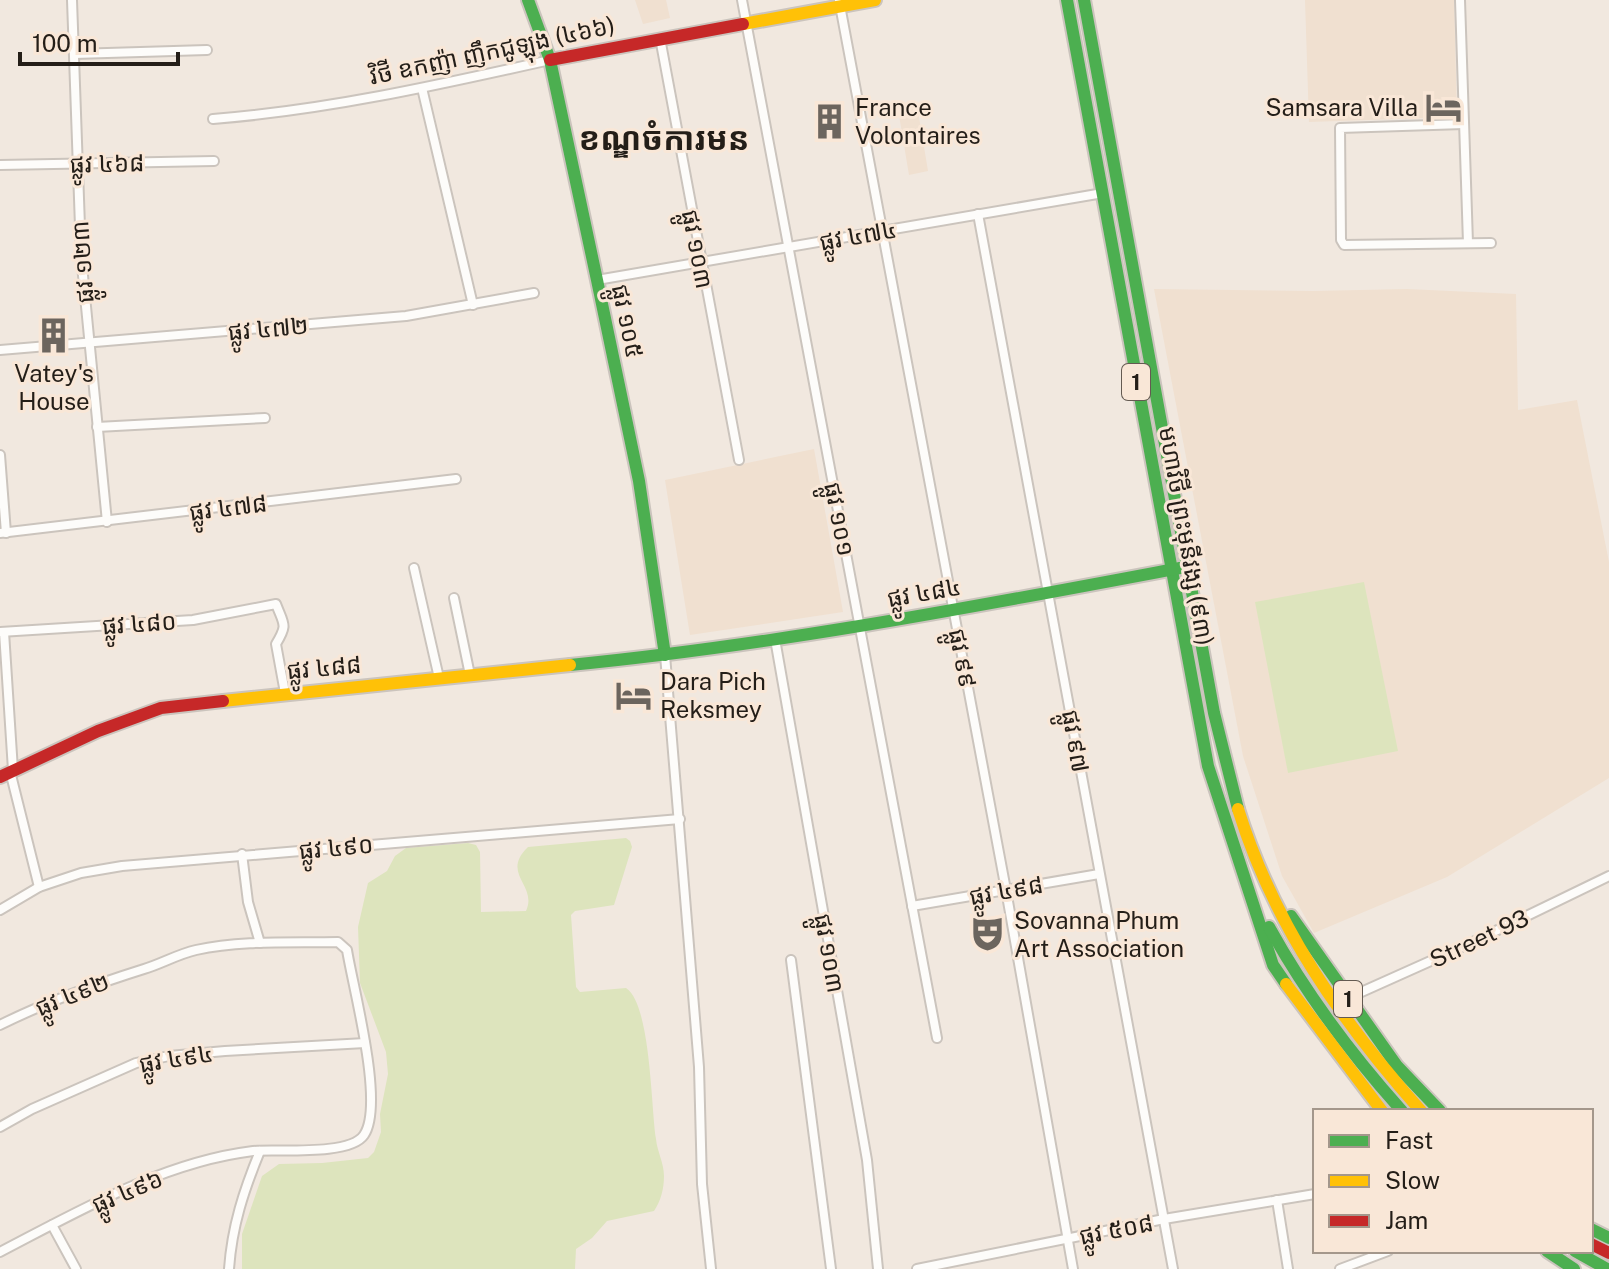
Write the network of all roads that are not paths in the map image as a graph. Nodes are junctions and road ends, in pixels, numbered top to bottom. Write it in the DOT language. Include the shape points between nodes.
graph roads {
  1 [pos="72,0"];
  2 [pos="528,0"];
  3 [pos="742,0"];
  4 [pos="875,0"];
  5 [pos="1067,0"];
  6 [pos="1084,0"];
  7 [pos="1460,0"];
  8 [pos="840,3"];
  9 [pos="747,23"];
  10 [pos="660,38"];
  11 [pos="207,50"];
  12 [pos="74,54"];
  13 [pos="554,59"];
  14 [pos="422,88"];
  15 [pos="213,119"];
  16 [pos="1464,124"];
  17 [pos="214,161"];
  18 [pos="76,163"];
  19 [pos="0,165"];
  20 [pos="1119,191"];
  21 [pos="1101,194"];
  22 [pos="978,214"];
  23 [pos="882,230"];
  24 [pos="1468,243"];
  25 [pos="1491,243"];
  26 [pos="789,247"];
  27 [pos="701,262"];
  28 [pos="604,279"];
  29 [pos="534,293"];
  30 [pos="473,305"];
  31 [pos="88,345"];
  32 [pos="0,350"];
  33 [pos="265,418"];
  34 [pos="97,427"];
  35 [pos="0,455"];
  36 [pos="739,460"];
  37 [pos="456,479"];
  38 [pos="107,522"];
  39 [pos="3,533"];
  40 [pos="1189,566"];
  41 [pos="414,568"];
  42 [pos="1171,569"];
  43 [pos="1049,592"];
  44 [pos="454,598"];
  45 [pos="954,610"];
  46 [pos="859,626"];
  47 [pos="2,632"];
  48 [pos="775,639"];
  49 [pos="670,655"];
  50 [pos="470,675"];
  51 [pos="439,678"];
  52 [pos="285,693"];
  53 [pos="8,773"];
  54 [pos="680,819"];
  55 [pos="242,854"];
  56 [pos="1099,874"];
  57 [pos="1609,876"];
  58 [pos="1263,880"];
  59 [pos="1248,886"];
  60 [pos="39,887"];
  61 [pos="1006,890"];
  62 [pos="912,906"];
  63 [pos="0,910"];
  64 [pos="260,943"];
  65 [pos="791,960"];
  66 [pos="1348,998"];
  67 [pos="0,1025"];
  68 [pos="937,1038"];
  69 [pos="365,1043"];
  70 [pos="1380,1109"];
  71 [pos="1400,1109"];
  72 [pos="1419,1109"];
  73 [pos="1438,1109"];
  74 [pos="0,1127"];
  75 [pos="260,1151"];
  76 [pos="1313,1194"];
  77 [pos="1277,1200"];
  78 [pos="1164,1219"];
  79 [pos="52,1225"];
  80 [pos="1068,1239"];
  81 [pos="0,1252"];
  82 [pos="1383,1253"];
  83 [pos="1550,1253"];
  84 [pos="1579,1253"];
  85 [pos="76,1269"];
  86 [pos="229,1269"];
  87 [pos="711,1269"];
  88 [pos="831,1269"];
  89 [pos="878,1269"];
  90 [pos="917,1269"];
  91 [pos="1073,1269"];
  92 [pos="1173,1269"];
  93 [pos="1288,1269"];
  94 [pos="1340,1269"];
  95 [pos="1574,1269"];
  96 [pos="1607,1269"];
  1 -- 12 [label="street, ផ្លូវ ១២៣"];
  2 -- 13 [label="main road, ផ្លូវ ១០៥"];
  3 -- 9 [label="street, ផ្លូវ ១០១"];
  4 -- 8 [label="main road, វិថី ឧកញ៉ា ញឹកជូឡុង (៤៦៦)"];
  5 -- 21 [label="main road, មហាវិថី ព្រះមុនីវង្ស (៩៣) / 1"];
  6 -- 20 [label="main road, មហាវិថី ព្រះមុនីវង្ស (៩៣) / 1"];
  7 -- 16 [label="street"];
  8 -- 9 [label="main road, វិថី ឧកញ៉ា ញឹកជូឡុង (៤៦៦)"];
  8 -- 23 [label="street, ផ្លូវ ៩៩"];
  9 -- 10 [label="main road, វិថី ឧកញ៉ា ញឹកជូឡុង (៤៦៦)"];
  9 -- 26 [label="street, ផ្លូវ ១០១"];
  10 -- 13 [label="main road, វិថី ឧកញ៉ា ញឹកជូឡុង (៤៦៦)"];
  10 -- 27 [label="street, ផ្លូវ ១០៣"];
  11 -- 12 [label="street"];
  12 -- 18 [label="street, ផ្លូវ ១២៣"];
  13 -- 14 [label="street, វិថី ឧកញ៉ា ញឹកជូឡុង (៤៦៦)"];
  13 -- 28 [label="main road, ផ្លូវ ១០៥"];
  14 -- 15 [label="street, វិថី ឧកញ៉ា ញឹកជូឡុង (៤៦៦)"];
  14 -- 30 [label="street"];
  16 -- 24 [label="street"];
  16 -- 24 [label="street" via="1340,128 1341,240 1344,245"];
  17 -- 18 [label="street, ផ្លូវ ៤៦៨"];
  18 -- 19 [label="street, ផ្លូវ ៤៦៨"];
  18 -- 31 [label="street, ផ្លូវ ១២៣"];
  20 -- 21 [label="street, ផ្លូវ ៤៧៤"];
  20 -- 40 [label="main road, មហាវិថី ព្រះមុនីវង្ស (៩៣) / 1"];
  21 -- 22 [label="street, ផ្លូវ ៤៧៤"];
  21 -- 42 [label="main road, មហាវិថី ព្រះមុនីវង្ស (៩៣) / 1"];
  22 -- 23 [label="street, ផ្លូវ ៤៧៤"];
  22 -- 43 [label="street, ផ្លូវ ៩៧"];
  23 -- 26 [label="street, ផ្លូវ ៤៧៤"];
  23 -- 45 [label="street, ផ្លូវ ៩៩"];
  24 -- 25 [label="street"];
  26 -- 27 [label="street, ផ្លូវ ៤៧៤"];
  26 -- 46 [label="street, ផ្លូវ ១០១"];
  27 -- 28 [label="street, ផ្លូវ ៤៧៤"];
  27 -- 36 [label="street, ផ្លូវ ១០៣"];
  28 -- 49 [label="main road, ផ្លូវ ១០៥"];
  29 -- 30 [label="street, ផ្លូវ ៤៧២"];
  30 -- 31 [label="street, ផ្លូវ ៤៧២"];
  31 -- 32 [label="street, ផ្លូវ ៤៧២"];
  31 -- 34 [label="street, ផ្លូវ ១២៣"];
  33 -- 34 [label="street"];
  34 -- 38 [label="street, ផ្លូវ ១២៣"];
  35 -- 39 [label="street"];
  37 -- 38 [label="street, ផ្លូវ ៤៧៨"];
  38 -- 39 [label="street, ផ្លូវ ៤៧៨"];
  40 -- 42 [label="main road, ផ្លូវ ៤៨៤"];
  40 -- 58 [label="main road, មហាវិថី ព្រះមុនីវង្ស (៩៣) / 1" via="1224,761"];
  41 -- 51 [label="street"];
  42 -- 43 [label="main road, ផ្លូវ ៤៨៤"];
  42 -- 59 [label="main road, មហាវិថី ព្រះមុនីវង្ស (៩៣) / 1" via="1208,766"];
  43 -- 45 [label="main road, ផ្លូវ ៤៨៤"];
  43 -- 56 [label="street, ផ្លូវ ៩៧"];
  44 -- 50 [label="street"];
  45 -- 46 [label="main road, ផ្លូវ ៤៨៤"];
  45 -- 61 [label="street, ផ្លូវ ៩៩"];
  46 -- 48 [label="main road, ផ្លូវ ៤៨៤"];
  46 -- 62 [label="street, ផ្លូវ ១០១"];
  47 -- 52 [label="street, ផ្លូវ ៤៨០" via="193,620 276,604 284,628 276,647"];
  47 -- 53 [label="street"];
  48 -- 49 [label="main road, ផ្លូវ ៤៨៤"];
  48 -- 89 [label="street, ផ្លូវ ១០៣" via="867,1160"];
  49 -- 50 [label="main road, ផ្លូវ ៤៨៨"];
  49 -- 54 [label="street"];
  50 -- 51 [label="main road, ផ្លូវ ៤៨៨"];
  51 -- 52 [label="main road, ផ្លូវ ៤៨៨"];
  52 -- 53 [label="main road, ផ្លូវ ៤៨៨" via="140,714"];
  53 -- 60 [label="street"];
  54 -- 55 [label="street, ផ្លូវ ៤៩០"];
  54 -- 87 [label="street"];
  55 -- 60 [label="street, ផ្លូវ ៤៩០" via="122,866"];
  55 -- 64 [label="street"];
  56 -- 61 [label="street, ផ្លូវ ៤៩៨"];
  56 -- 78 [label="street, ផ្លូវ ៩៧"];
  57 -- 66 [label="street, Street 93"];
  58 -- 66 [label="main road, 1"];
  58 -- 72 [label="main road" via="1314,975"];
  59 -- 70 [label="main road, 1" via="1273,965"];
  59 -- 71 [label="main road" via="1302,984"];
  60 -- 63 [label="street, ផ្លូវ ៤៩០"];
  61 -- 62 [label="street, ផ្លូវ ៤៩៨"];
  61 -- 80 [label="street, ផ្លូវ ៩៩"];
  62 -- 68 [label="street, ផ្លូវ ១០១"];
  64 -- 67 [label="street, ផ្លូវ ៤៩២" via="193,951 67,994"];
  64 -- 69 [label="street, ផ្លូវ ៤៩២" via="343,944"];
  65 -- 88 [label="street"];
  66 -- 73 [label="main road, 1" via="1397,1066"];
  69 -- 74 [label="street, ផ្លូវ ៤៩៤" via="225,1051 136,1063"];
  69 -- 75 [label="street, ផ្លូវ ៤៩៦" via="370,1095 364,1136 352,1144 304,1151"];
  75 -- 79 [label="street, ផ្លូវ ៤៩៦" via="228,1154 157,1176"];
  75 -- 86 [label="street" via="242,1195"];
  76 -- 77 [label="street, ផ្លូវ ៥០៨"];
  77 -- 78 [label="street, ផ្លូវ ៥០៨"];
  77 -- 93 [label="street"];
  78 -- 80 [label="street, ផ្លូវ ៥០៨"];
  78 -- 92 [label="street, ផ្លូវ ៩៧"];
  79 -- 81 [label="street, ផ្លូវ ៤៩៦"];
  79 -- 85 [label="street"];
  80 -- 90 [label="street, ផ្លូវ ៥០៨"];
  80 -- 91 [label="street, ផ្លូវ ៩៩"];
  82 -- 94 [label="street"];
  83 -- 95 [label="main road"];
  84 -- 96 [label="main road"];
}
